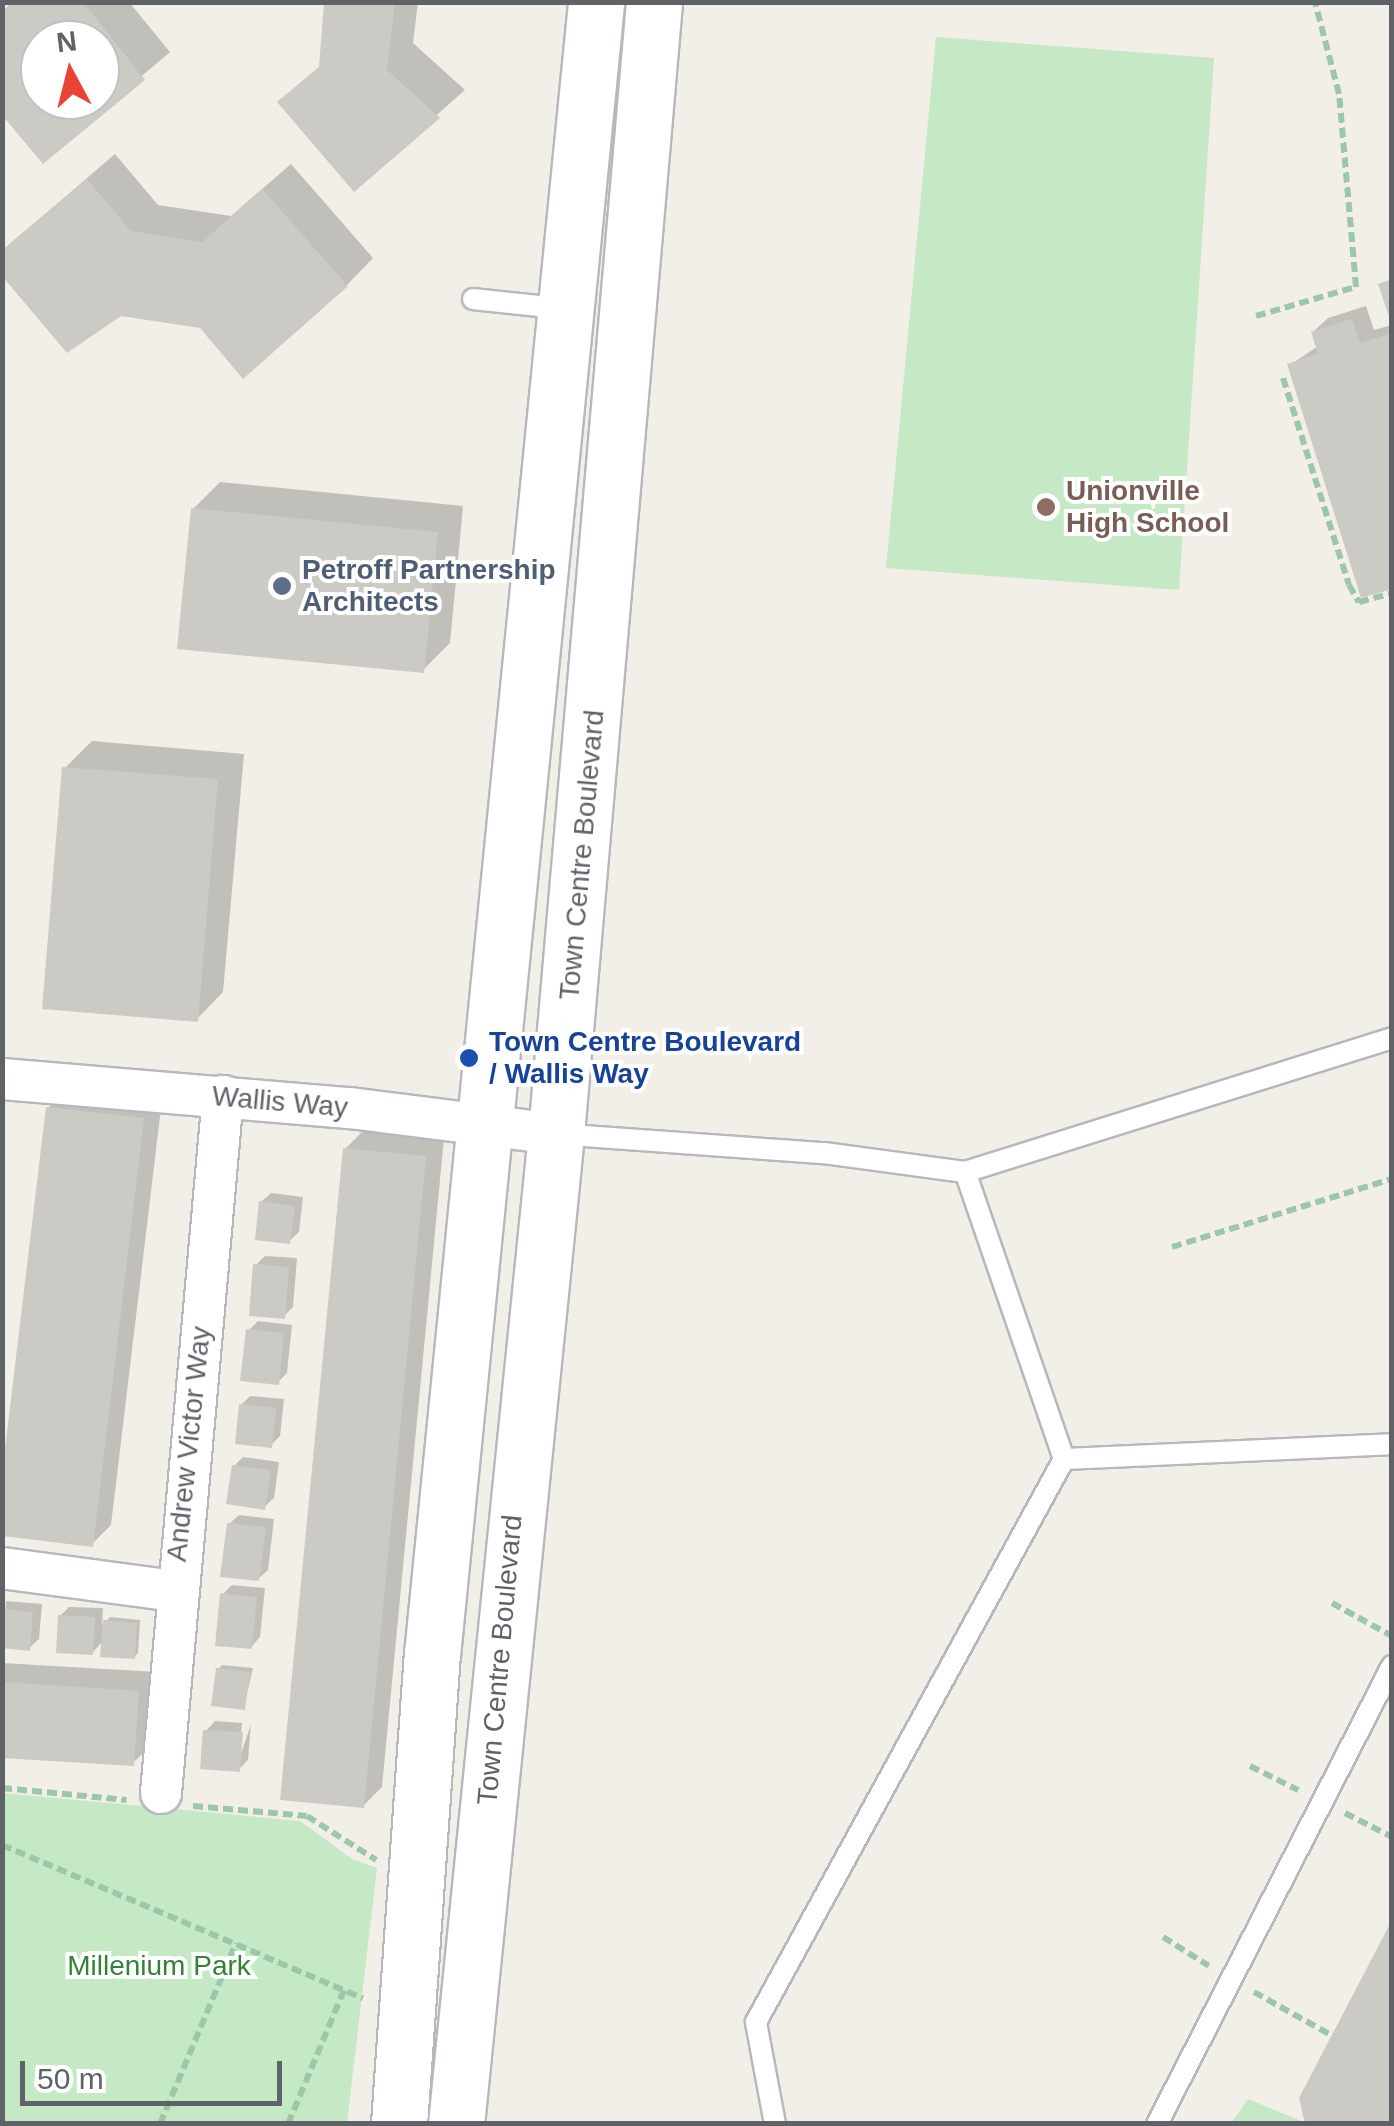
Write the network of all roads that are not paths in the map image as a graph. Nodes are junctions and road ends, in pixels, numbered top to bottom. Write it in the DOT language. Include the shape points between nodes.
graph roads {
  1 [pos="596,2"];
  2 [pos="654,2"];
  3 [pos="473,298"];
  4 [pos="566,310"];
  5 [pos="1392,1038"];
  6 [pos="2,1079"];
  7 [pos="223,1096"];
  8 [pos="486,1127"];
  9 [pos="556,1134"];
  10 [pos="965,1172"];
  11 [pos="1392,1444"];
  12 [pos="1064,1459"];
  13 [pos="2,1568"];
  14 [pos="175,1591"];
  15 [pos="1392,1666"];
  16 [pos="161,1793"];
  17 [pos="400,2124"];
  18 [pos="456,2124"];
  19 [pos="775,2124"];
  20 [pos="1158,2124"];
  1 -- 4 [label="main road"];
  2 -- 9 [label="main road, Town Centre Boulevard"];
  3 -- 4 [label="lane"];
  4 -- 8 [label="main road"];
  5 -- 10 [label="lane"];
  6 -- 7 [label="street, Wallis Way"];
  7 -- 8 [label="street, Wallis Way"];
  7 -- 14 [label="street, Andrew Victor Way"];
  8 -- 9 [label="street, Wallis Way"];
  8 -- 17 [label="main road" via="432,1655"];
  9 -- 10 [label="lane" via="824,1153"];
  9 -- 18 [label="main road, Town Centre Boulevard"];
  10 -- 12 [label="lane"];
  11 -- 12 [label="lane"];
  12 -- 19 [label="lane" via="756,2022"];
  13 -- 14 [label="street"];
  14 -- 16 [label="street, Andrew Victor Way"];
  15 -- 20 [label="lane"];
}
